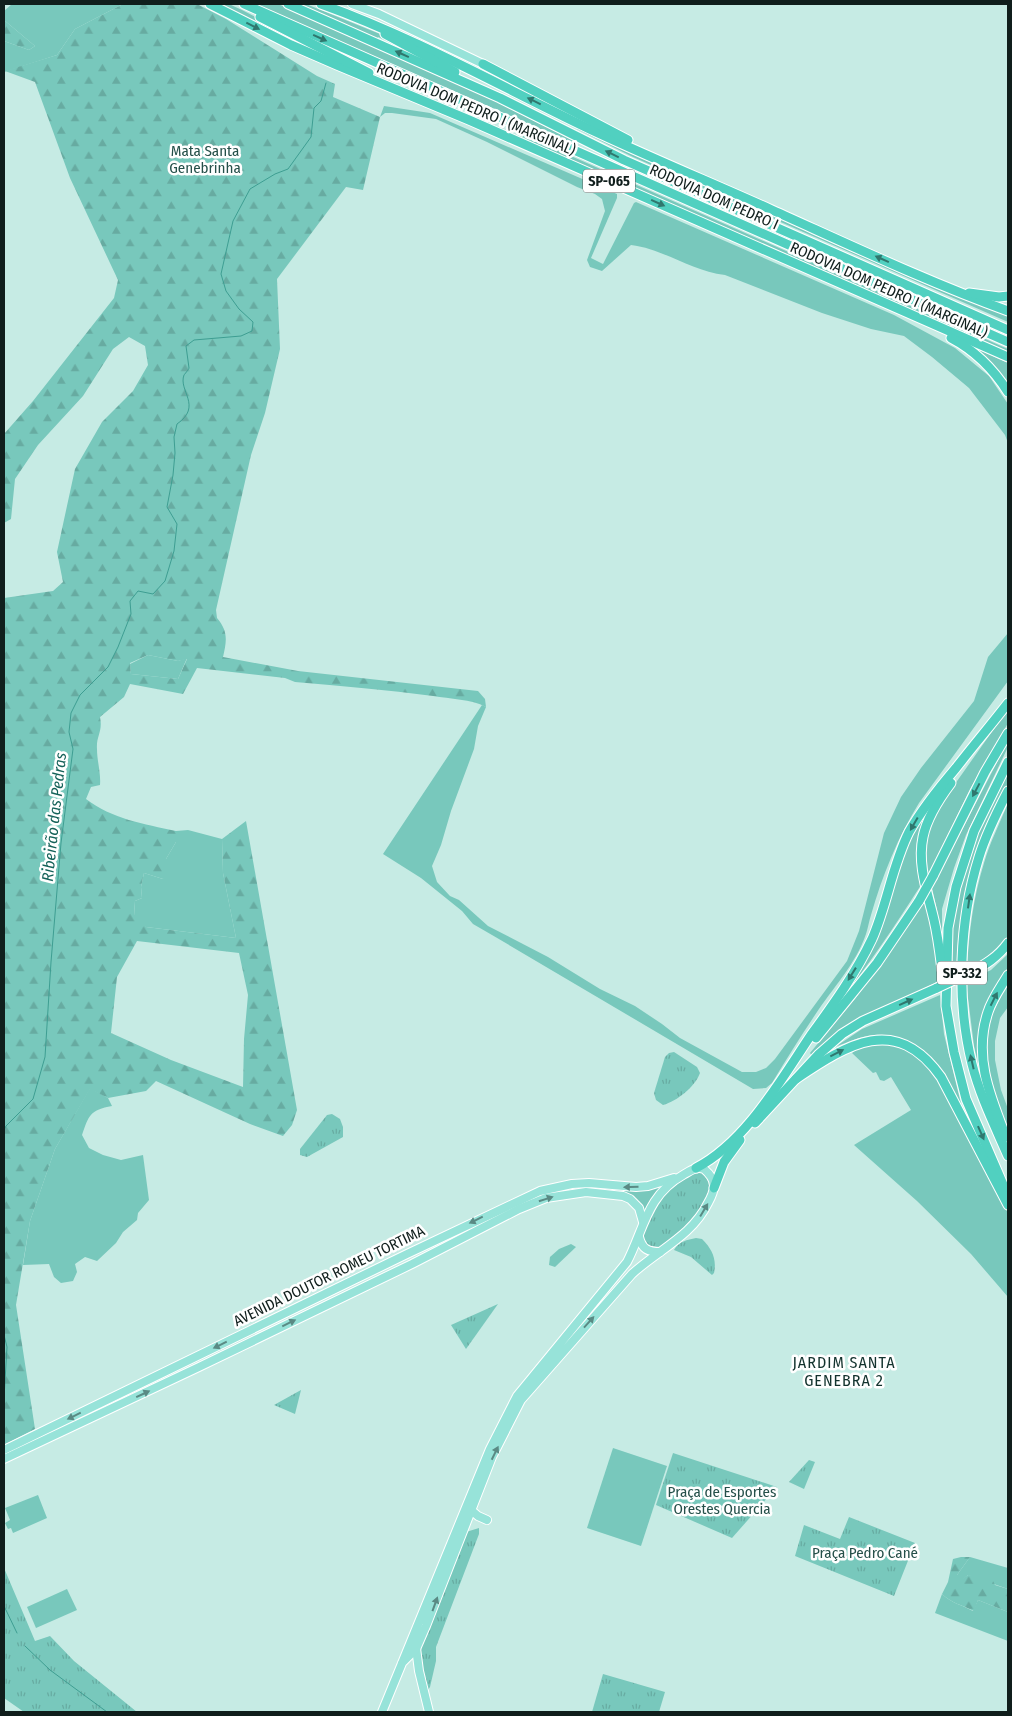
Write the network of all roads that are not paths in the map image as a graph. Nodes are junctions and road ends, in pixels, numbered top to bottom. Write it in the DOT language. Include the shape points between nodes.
graph roads {
  1 [pos="210,4"];
  2 [pos="236,4"];
  3 [pos="244,4"];
  4 [pos="288,4"];
  5 [pos="313,4"];
  6 [pos="321,4"];
  7 [pos="352,4"];
  8 [pos="483,64"];
  9 [pos="500,98"];
  10 [pos="469,120"];
  11 [pos="689,174"];
  12 [pos="905,269"];
  13 [pos="1008,296"];
  14 [pos="896,308"];
  15 [pos="1008,311"];
  16 [pos="1008,330"];
  17 [pos="1008,342"];
  18 [pos="1008,358"];
  19 [pos="1008,392"];
  20 [pos="1008,703"];
  21 [pos="1008,733"];
  22 [pos="1008,762"];
  23 [pos="1008,791"];
  24 [pos="1008,944"];
  25 [pos="1008,975"];
  26 [pos="946,1006"];
  27 [pos="796,1079"];
  28 [pos="779,1082"];
  29 [pos="1008,1143"];
  30 [pos="1008,1156"];
  31 [pos="696,1168"];
  32 [pos="679,1177"];
  33 [pos="714,1188"];
  34 [pos="1008,1196"];
  35 [pos="1008,1205"];
  36 [pos="643,1222"];
  37 [pos="639,1237"];
  38 [pos="660,1252"];
  39 [pos="598,1299"];
  40 [pos="604,1305"];
  41 [pos="28,1439"];
  42 [pos="4,1450"];
  43 [pos="17,1453"];
  44 [pos="4,1459"];
  45 [pos="471,1510"];
  46 [pos="487,1520"];
  47 [pos="414,1636"];
  48 [pos="416,1649"];
  49 [pos="402,1663"];
  50 [pos="382,1712"];
  51 [pos="429,1712"];
  1 -- 10 [label="highway, RODOVIA DOM PEDRO I (MARGINAL) / SP-065, one-way" via="292,45"];
  2 -- 10 [label="highway"];
  3 -- 17 [label="highway, RODOVIA DOM PEDRO I / SP-065, one-way"];
  9 -- 4 [label="highway, RODOVIA DOM PEDRO I / SP-065, one-way"];
  5 -- 9 [label="highway" via="382,33"];
  11 -- 6 [label="highway, RODOVIA DOM PEDRO I (MARGINAL) / SP-065, one-way" via="422,45"];
  7 -- 8 [label="main road"];
  8 -- 11 [label="highway"];
  16 -- 9 [label="highway, RODOVIA DOM PEDRO I / SP-065, one-way" via="632,164"];
  10 -- 14 [label="highway, RODOVIA DOM PEDRO I (MARGINAL) / SP-065, one-way"];
  12 -- 11 [label="highway, RODOVIA DOM PEDRO I (MARGINAL) / SP-065, one-way"];
  12 -- 13 [label="highway" via="962,291"];
  12 -- 15 [label="highway, RODOVIA DOM PEDRO I (MARGINAL) / SP-065"];
  14 -- 18 [label="highway, RODOVIA DOM PEDRO I (MARGINAL) / SP-065"];
  14 -- 19 [label="highway" via="969,350 993,372"];
  20 -- 26 [label="highway" via="942,795 923,836 922,868 935,923"];
  20 -- 28 [label="highway, one-way" via="918,817 902,846 879,920 864,955"];
  21 -- 28 [label="highway, one-way, bridge" via="919,900 877,964"];
  22 -- 26 [label="highway, SP-332" via="974,831 956,887 948,928"];
  30 -- 23 [label="highway, SP-332, one-way" via="986,1108 972,1063 962,994 970,892 995,816"];
  27 -- 24 [label="highway, one-way, bridge" via="830,1044 854,1027 984,966"];
  29 -- 25 [label="highway, one-way" via="986,1086 981,1049 988,1012"];
  26 -- 34 [label="highway, SP-332, one-way" via="966,1098"];
  27 -- 33 [label="highway" via="733,1149"];
  27 -- 35 [label="highway, one-way" via="841,1051 866,1042 893,1040 916,1050 941,1077"];
  28 -- 31 [label="highway" via="733,1140 713,1159"];
  31 -- 32 [label="main road"];
  31 -- 33 [label="main road" via="709,1173 714,1179"];
  32 -- 36 [label="main road" via="659,1195"];
  32 -- 41 [label="main road, AVENIDA DOUTOR ROMEU TORTIMA, one-way" via="648,1186 589,1183 540,1191"];
  38 -- 33 [label="main road, one-way" via="695,1224"];
  36 -- 37 [label="main road"];
  43 -- 36 [label="main road, AVENIDA DOUTOR ROMEU TORTIMA, one-way" via="546,1198 586,1192 623,1196 640,1208"];
  37 -- 38 [label="main road" via="643,1247"];
  37 -- 39 [label="main road" via="627,1262"];
  38 -- 40 [label="main road" via="632,1274"];
  39 -- 40 [label="main road"];
  39 -- 47 [label="main road" via="516,1396 490,1449"];
  45 -- 40 [label="main road, one-way" via="492,1457 521,1400"];
  41 -- 42 [label="main road, AVENIDA DOUTOR ROMEU TORTIMA"];
  41 -- 43 [label="main road" via="15,1448"];
  43 -- 44 [label="main road, AVENIDA DOUTOR ROMEU TORTIMA"];
  45 -- 46 [label="main road"];
  48 -- 45 [label="main road, one-way"];
  47 -- 48 [label="main road"];
  47 -- 49 [label="main road"];
  48 -- 49 [label="main road"];
  48 -- 51 [label="main road"];
  49 -- 50 [label="main road"];
}
